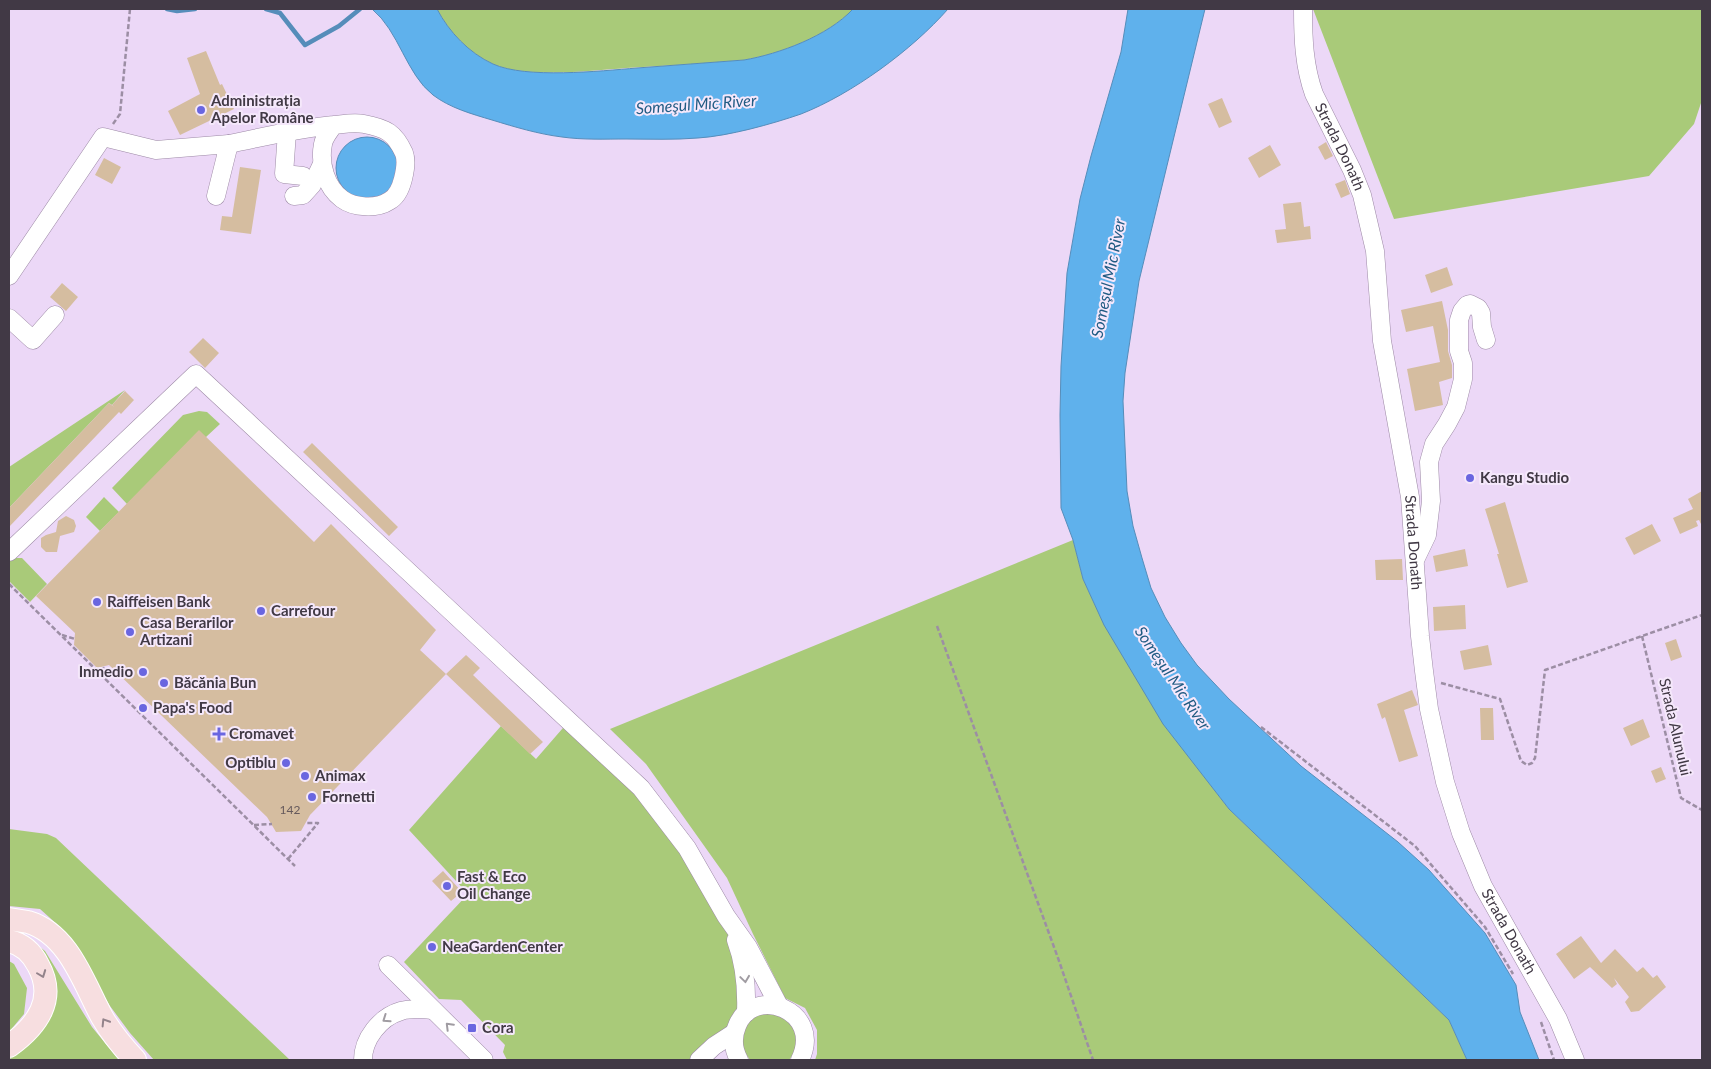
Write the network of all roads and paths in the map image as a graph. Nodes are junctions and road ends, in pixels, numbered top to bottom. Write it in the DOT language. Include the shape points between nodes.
graph roads {
  1 [pos="1302,9"];
  2 [pos="130,10"];
  3 [pos="334,125"];
  4 [pos="287,132"];
  5 [pos="103,137"];
  6 [pos="229,144"];
  7 [pos="322,164"];
  8 [pos="303,176"];
  9 [pos="216,196"];
  10 [pos="294,196"];
  11 [pos="9,276"];
  12 [pos="55,315"];
  13 [pos="9,318"];
  14 [pos="1486,340"];
  15 [pos="9,552"];
  16 [pos="1414,560"];
  17 [pos="9,584"];
  18 [pos="1702,615"];
  19 [pos="937,626"];
  20 [pos="60,634"];
  21 [pos="1642,636"];
  22 [pos="75,639"];
  23 [pos="103,667"];
  24 [pos="1425,679"];
  25 [pos="107,681"];
  26 [pos="1262,727"];
  27 [pos="1702,810"];
  28 [pos="306,823"];
  29 [pos="272,824"];
  30 [pos="254,826"];
  31 [pos="288,859"];
  32 [pos="295,866"];
  33 [pos="726,916"];
  34 [pos="9,919"];
  35 [pos="9,941"];
  36 [pos="388,966"];
  37 [pos="1514,976"];
  38 [pos="779,1006"];
  39 [pos="432,1010"];
  40 [pos="746,1013"];
  41 [pos="1539,1017"];
  42 [pos="734,1033"];
  43 [pos="9,1046"];
  44 [pos="135,1060"];
  45 [pos="363,1060"];
  46 [pos="484,1060"];
  47 [pos="699,1060"];
  48 [pos="739,1060"];
  49 [pos="800,1060"];
  50 [pos="1093,1060"];
  51 [pos="1554,1060"];
  52 [pos="1575,1060"];
  1 -- 16 [label="street, Strada Donath" via="1304,47 1314,94 1352,170 1369,219 1375,250 1382,341 1410,497"];
  2 -- 5 [label="path" via="120,114"];
  3 -- 4 [label="street"];
  3 -- 7 [label="street" via="323,143"];
  3 -- 7 [label="street" via="356,122 380,127 398,140 405,157 401,189 390,201 373,206 355,205 342,199 332,188 325,178"];
  4 -- 6 [label="street"];
  4 -- 8 [label="street" via="284,174"];
  5 -- 6 [label="street" via="156,150"];
  5 -- 11 [label="street"];
  6 -- 9 [label="street"];
  7 -- 10 [label="street" via="312,185 303,195"];
  12 -- 13 [label="street" via="33,340"];
  14 -- 16 [label="street" via="1481,313 1478,308 1467,305 1459,320 1458,334 1463,379 1456,408 1434,444 1429,462 1431,501 1427,535"];
  15 -- 33 [label="street" via="196,374 642,788 687,848"];
  16 -- 24 [label="street, Strada Donath"];
  17 -- 20 [label="path"];
  18 -- 21 [label="path"];
  19 -- 50 [label="path"];
  20 -- 22 [label="path"];
  20 -- 25 [label="path"];
  21 -- 24 [label="path" via="1546,670 1535,758 1527,765 1521,761 1500,699"];
  21 -- 27 [label="path, Strada Alunului" via="1681,798"];
  23 -- 25 [label="path"];
  24 -- 52 [label="street, Strada Donath" via="1444,782 1460,833 1483,886 1558,1019"];
  25 -- 30 [label="path"];
  26 -- 37 [label="path" via="1415,846 1485,927"];
  28 -- 31 [label="path" via="318,823"];
  29 -- 30 [label="path"];
  30 -- 31 [label="path"];
  31 -- 32 [label="path"];
  33 -- 38 [label="street" via="748,947"];
  33 -- 40 [label="street, one-way" via="741,953"];
  44 -- 34 [label="main road, one-way" via="103,1019 62,945 29,923"];
  35 -- 43 [label="main road, one-way" via="29,952 36,960 44,976 46,991 44,1006 33,1025"];
  36 -- 39 [label="street"];
  38 -- 40 [label="street" via="760,1006"];
  38 -- 49 [label="street" via="796,1016 802,1025 806,1038"];
  39 -- 45 [label="street, one-way" via="402,1010 389,1016 370,1037 363,1051"];
  46 -- 39 [label="street, one-way"];
  40 -- 42 [label="street"];
  41 -- 51 [label="path"];
  42 -- 47 [label="street"];
  42 -- 48 [label="street" via="733,1043"];
}
